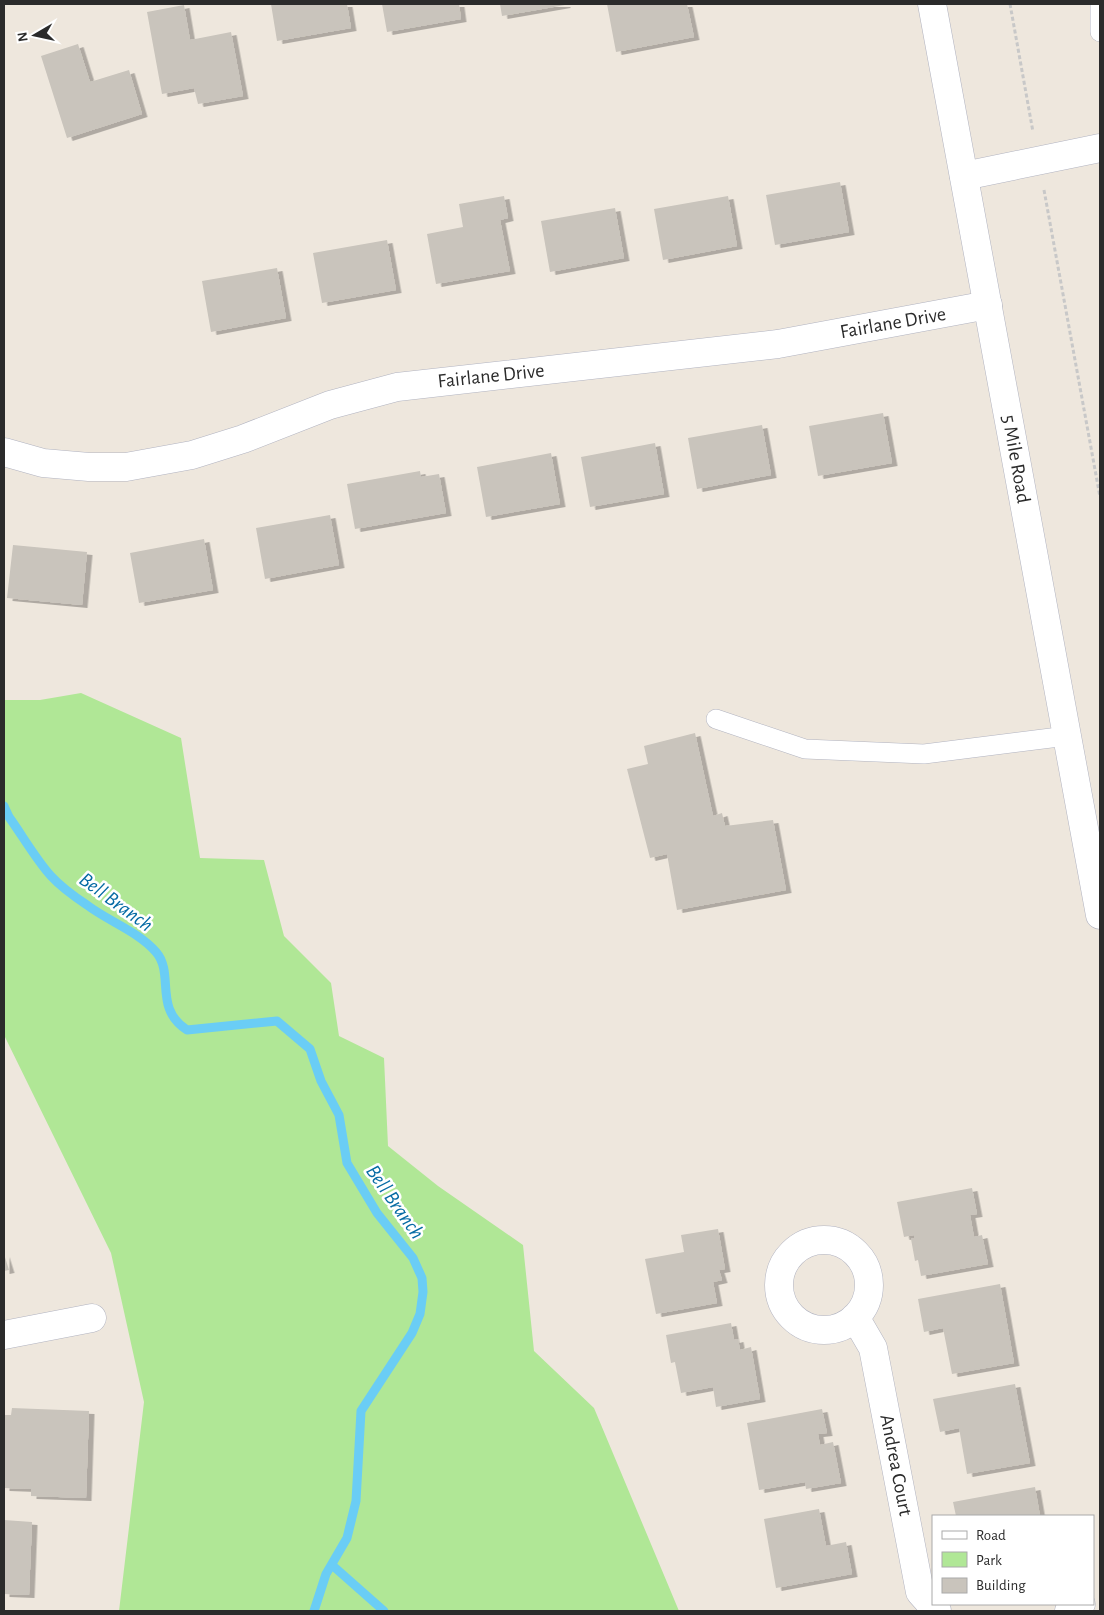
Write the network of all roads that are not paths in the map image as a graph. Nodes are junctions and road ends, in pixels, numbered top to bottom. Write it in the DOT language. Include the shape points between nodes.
graph roads {
  1 [pos="932,4"];
  2 [pos="1100,4"];
  3 [pos="1100,32"];
  4 [pos="1100,148"];
  5 [pos="964,176"];
  6 [pos="988,306"];
  7 [pos="4,452"];
  8 [pos="716,719"];
  9 [pos="1067,736"];
  10 [pos="1097,880"];
  11 [pos="1100,915"];
  12 [pos="855,1317"];
  13 [pos="92,1318"];
  14 [pos="4,1335"];
  15 [pos="1079,1605"];
  16 [pos="937,1611"];
  17 [pos="1068,1611"];
  1 -- 5 [label="street, 5 Mile Road"];
  2 -- 3 [label="lane"];
  4 -- 5 [label="street"];
  5 -- 6 [label="street, 5 Mile Road"];
  6 -- 7 [label="street, Fairlane Drive" via="778,344 397,387 330,405 192,455 126,467 43,462"];
  6 -- 9 [label="street, 5 Mile Road"];
  8 -- 9 [label="lane" via="805,749 924,754"];
  9 -- 10 [label="street, 5 Mile Road"];
  10 -- 11 [label="street, 5 Mile Road"];
  12 -- 16 [label="street, Andrea Court" via="873,1348 920,1592"];
  13 -- 14 [label="street"];
  15 -- 17 [label="street"];
}
